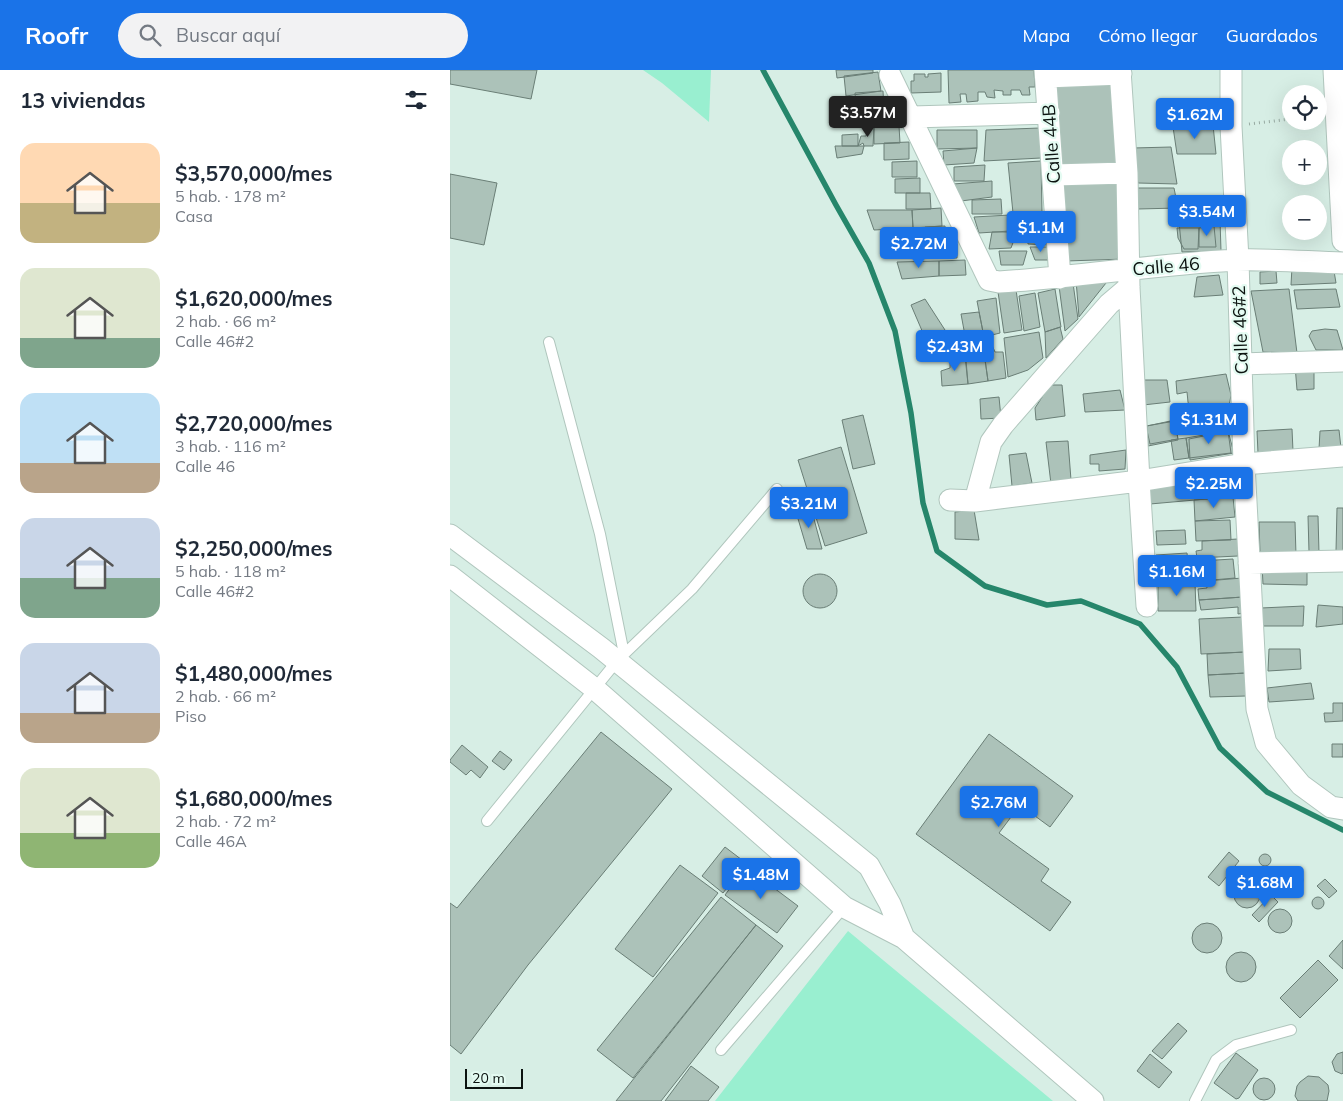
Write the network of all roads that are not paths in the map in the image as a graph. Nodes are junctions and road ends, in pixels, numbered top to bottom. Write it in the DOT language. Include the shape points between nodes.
graph roads {
  1 [pos="1231,70"];
  2 [pos="1334,70"];
  3 [pos="1120,72"];
  4 [pos="1045,74"];
  5 [pos="890,75"];
  6 [pos="1049,113"];
  7 [pos="912,117"];
  8 [pos="1340,136"];
  9 [pos="1127,174"];
  10 [pos="1053,175"];
  11 [pos="1343,231"];
  12 [pos="1238,260"];
  13 [pos="1343,263"];
  14 [pos="1060,278"];
  15 [pos="1129,278"];
  16 [pos="549,342"];
  17 [pos="1343,361"];
  18 [pos="1241,364"];
  19 [pos="1343,456"];
  20 [pos="1244,464"];
  21 [pos="1139,481"];
  22 [pos="777,489"];
  23 [pos="950,500"];
  24 [pos="975,501"];
  25 [pos="450,535"];
  26 [pos="1343,561"];
  27 [pos="1249,563"];
  28 [pos="450,576"];
  29 [pos="1147,606"];
  30 [pos="621,658"];
  31 [pos="595,689"];
  32 [pos="1343,809"];
  33 [pos="486,821"];
  34 [pos="844,907"];
  35 [pos="904,938"];
  36 [pos="1291,1030"];
  37 [pos="721,1050"];
  38 [pos="1092,1101"];
  39 [pos="1195,1101"];
  1 -- 12 [label="street, Calle 46#2"];
  2 -- 8 [label="street"];
  3 -- 4 [label="street"];
  3 -- 9 [label="street"];
  4 -- 6 [label="street, Calle 44B"];
  5 -- 7 [label="street"];
  6 -- 7 [label="street"];
  6 -- 10 [label="street, Calle 44B"];
  7 -- 14 [label="street, Calle 46" via="989,280"];
  8 -- 11 [label="street"];
  9 -- 10 [label="street"];
  9 -- 15 [label="street"];
  10 -- 14 [label="street, Calle 44B"];
  12 -- 13 [label="street, Calle 46"];
  12 -- 15 [label="street, Calle 46"];
  12 -- 18 [label="street, Calle 46#2"];
  14 -- 15 [label="street, Calle 46"];
  15 -- 21 [label="street"];
  15 -- 24 [label="street" via="995,436"];
  16 -- 30 [label="lane" via="600,534"];
  17 -- 18 [label="street"];
  18 -- 20 [label="street, Calle 46#2"];
  19 -- 20 [label="street"];
  20 -- 21 [label="street"];
  20 -- 27 [label="street, Calle 46#2"];
  21 -- 24 [label="street"];
  21 -- 29 [label="street"];
  22 -- 30 [label="lane" via="692,589"];
  23 -- 24 [label="street"];
  25 -- 30 [label="street"];
  26 -- 27 [label="street"];
  27 -- 32 [label="street, Calle 46#2" via="1258,709 1266,743 1301,785 1330,807"];
  28 -- 31 [label="street"];
  30 -- 31 [label="lane"];
  30 -- 35 [label="street" via="869,866"];
  31 -- 33 [label="lane"];
  31 -- 34 [label="street"];
  34 -- 35 [label="street"];
  34 -- 37 [label="lane"];
  35 -- 38 [label="street"];
  36 -- 39 [label="lane" via="1236,1045 1216,1060"];
}
